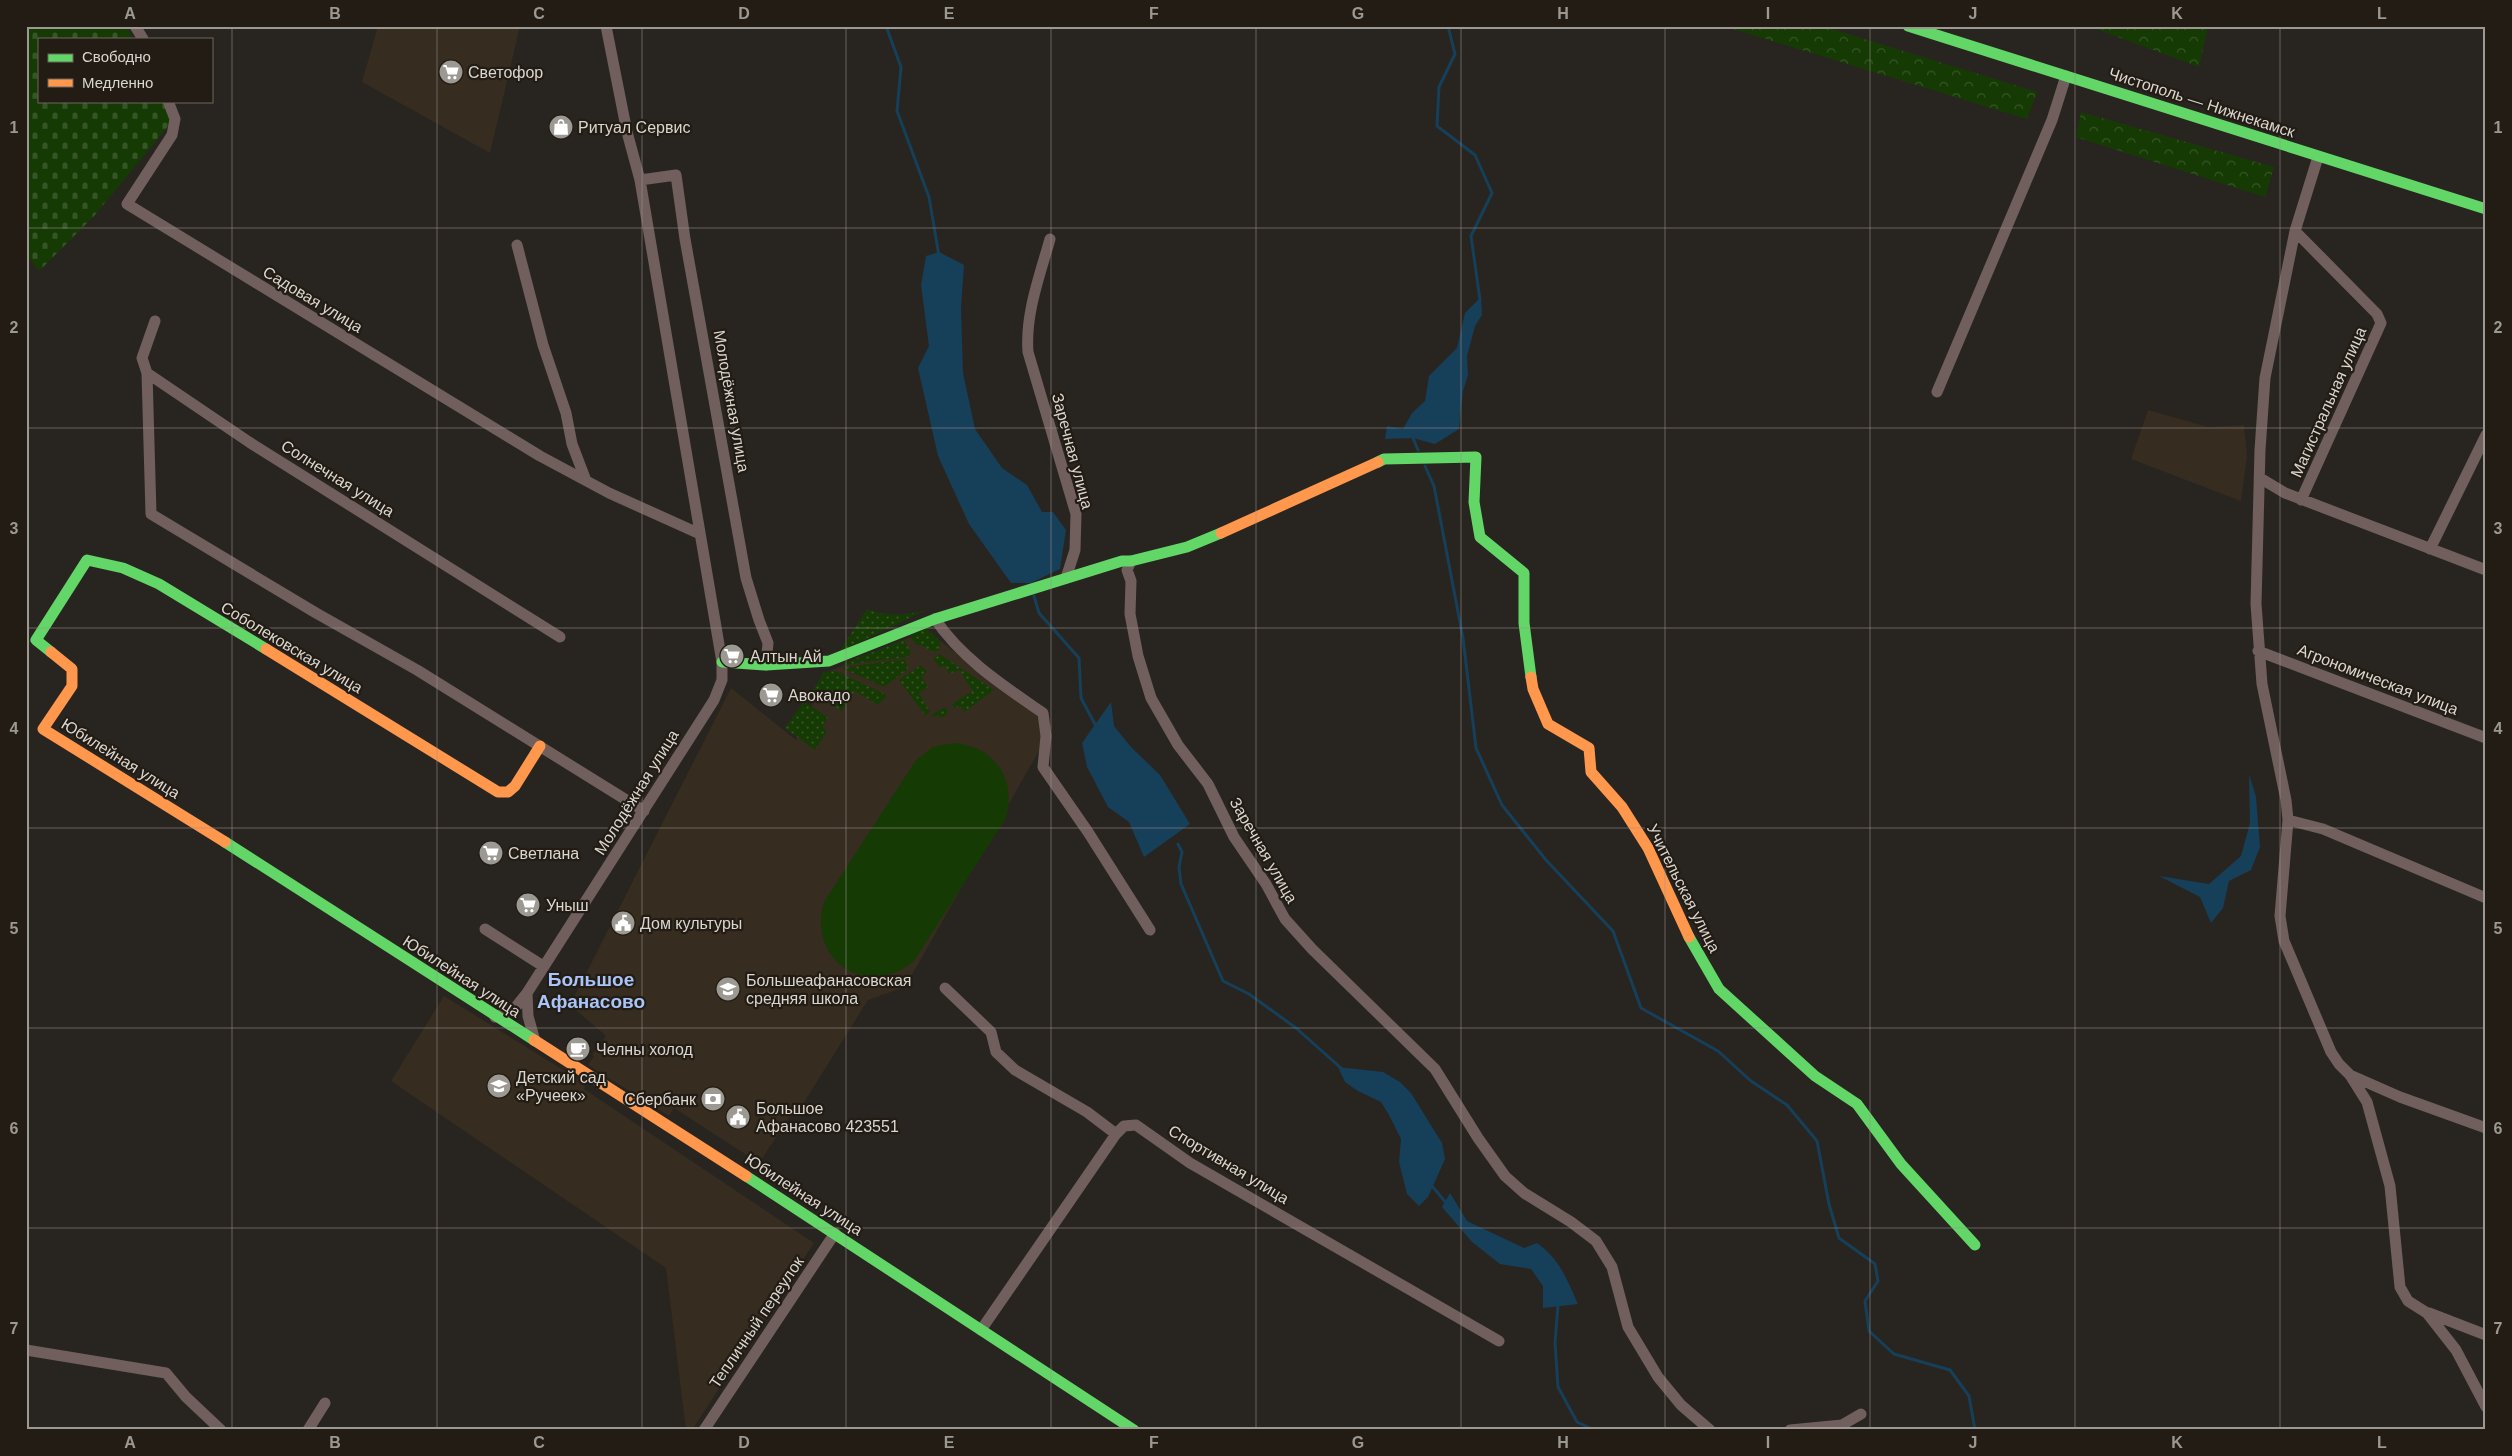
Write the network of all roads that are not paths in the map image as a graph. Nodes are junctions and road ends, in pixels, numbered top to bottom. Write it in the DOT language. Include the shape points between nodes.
graph roads {
  1 [pos="136,26"];
  2 [pos="606,26"];
  3 [pos="1908,26"];
  4 [pos="142,38"];
  5 [pos="2066,76"];
  6 [pos="168,102"];
  7 [pos="2318,156"];
  8 [pos="640,180"];
  9 [pos="2486,209"];
  10 [pos="2295,232"];
  11 [pos="1050,239"];
  12 [pos="517,245"];
  13 [pos="156,321"];
  14 [pos="146,373"];
  15 [pos="1937,392"];
  16 [pos="2486,435"];
  17 [pos="585,478"];
  18 [pos="2260,478"];
  19 [pos="2302,500"];
  20 [pos="700,534"];
  21 [pos="2430,550"];
  22 [pos="1131,561"];
  23 [pos="2486,570"];
  24 [pos="1066,578"];
  25 [pos="935,619"];
  26 [pos="560,637"];
  27 [pos="36,640"];
  28 [pos="2258,651"];
  29 [pos="722,662"];
  30 [pos="766,665"];
  31 [pos="2486,738"];
  32 [pos="540,746"];
  33 [pos="644,811"];
  34 [pos="2288,820"];
  35 [pos="2486,898"];
  36 [pos="485,928"];
  37 [pos="1150,930"];
  38 [pos="544,966"];
  39 [pos="945,988"];
  40 [pos="527,993"];
  41 [pos="495,1017"];
  42 [pos="535,1041"];
  43 [pos="2350,1075"];
  44 [pos="2486,1128"];
  45 [pos="1116,1134"];
  46 [pos="835,1233"];
  47 [pos="1975,1245"];
  48 [pos="2427,1312"];
  49 [pos="981,1330"];
  50 [pos="2486,1335"];
  51 [pos="1499,1341"];
  52 [pos="26,1350"];
  53 [pos="325,1403"];
  54 [pos="2486,1407"];
  55 [pos="1861,1414"];
  56 [pos="220,1430"];
  57 [pos="308,1430"];
  58 [pos="704,1430"];
  59 [pos="1134,1430"];
  60 [pos="1710,1430"];
  61 [pos="1790,1430"];
  1 -- 4 [label="street"];
  2 -- 8 [label="street, Молодёжная улица"];
  3 -- 5 [label="street, Чистополь — Нижнекамск"];
  5 -- 7 [label="street, Чистополь — Нижнекамск"];
  5 -- 15 [label="street" via="2052,120"];
  6 -- 17 [label="street, Садовая улица" via="175,119 172,135 127,204 540,456"];
  7 -- 9 [label="street, Чистополь — Нижнекамск"];
  7 -- 10 [label="street"];
  8 -- 20 [label="street, Молодёжная улица"];
  8 -- 30 [label="street, Молодёжная улица" via="676,175 746,578 768,642"];
  10 -- 18 [label="street" via="2265,378"];
  10 -- 19 [label="street, Магистральная улица" via="2377,314 2381,323"];
  11 -- 24 [label="street, Заречная улица" via="1027,336 1028,352 1076,514 1075,550"];
  12 -- 17 [label="street" via="543,345"];
  13 -- 14 [label="street" via="142,358"];
  14 -- 26 [label="street, Солнечная улица" via="249,442"];
  14 -- 32 [label="street" via="151,514 418,670"];
  16 -- 21 [label="street"];
  17 -- 20 [label="street" via="609,493"];
  18 -- 19 [label="street, Магистральная улица"];
  18 -- 28 [label="street" via="2256,604"];
  19 -- 21 [label="street, Магистральная улица"];
  20 -- 29 [label="street, Молодёжная улица"];
  21 -- 23 [label="street, Магистральная улица"];
  22 -- 24 [label="street"];
  22 -- 47 [label="street, Учительская улица" via="1187,547 1245,524 1384,459 1476,457 1474,502 1480,537 1524,573 1524,623 1533,689 1548,724 1589,748 1591,772 1622,807 1648,848 1680,922 1719,990 1815,1076 1857,1104 1901,1164"];
  22 -- 60 [label="street, Заречная улица" via="1127,570 1131,581 1130,614 1151,698 1178,745 1208,784 1234,837 1285,919 1435,1069 1505,1176 1524,1193 1596,1241 1612,1267 1628,1327 1658,1378 1681,1405"];
  24 -- 25 [label="street"];
  25 -- 30 [label="street" via="829,661"];
  25 -- 37 [label="street" via="988,676 1043,713 1046,736 1043,767"];
  27 -- 32 [label="street, Соболековская улица" via="87,560 123,568 159,584 498,792 508,792 515,786"];
  27 -- 41 [label="street, Юбилейная улица" via="72,669 72,686 43,729"];
  28 -- 31 [label="street, Агрономическая улица"];
  28 -- 34 [label="street"];
  29 -- 30 [label="street"];
  29 -- 33 [label="street, Молодёжная улица" via="722,680 714,700"];
  32 -- 33 [label="street"];
  33 -- 38 [label="street, Молодёжная улица"];
  34 -- 35 [label="street" via="2323,829"];
  34 -- 43 [label="street" via="2280,916 2284,941 2331,1052"];
  36 -- 38 [label="street"];
  38 -- 40 [label="street, Молодёжная улица"];
  39 -- 45 [label="street" via="991,1032 996,1052 1015,1070 1086,1112"];
  40 -- 41 [label="street, Молодёжная улица" via="515,1008"];
  40 -- 42 [label="street" via="528,1016"];
  41 -- 42 [label="street, Юбилейная улица"];
  42 -- 46 [label="street, Юбилейная улица"];
  43 -- 44 [label="street"];
  43 -- 48 [label="street" via="2367,1102 2390,1186 2400,1287 2408,1301"];
  45 -- 49 [label="street"];
  45 -- 51 [label="street, Спортивная улица" via="1124,1126 1136,1125 1190,1163"];
  46 -- 49 [label="street, Юбилейная улица"];
  46 -- 58 [label="street, Тепличный переулок"];
  48 -- 50 [label="street"];
  48 -- 54 [label="street" via="2456,1350"];
  49 -- 59 [label="street, Юбилейная улица"];
  52 -- 56 [label="street" via="166,1373"];
  53 -- 57 [label="street"];
  55 -- 61 [label="street" via="1842,1425"];
}
